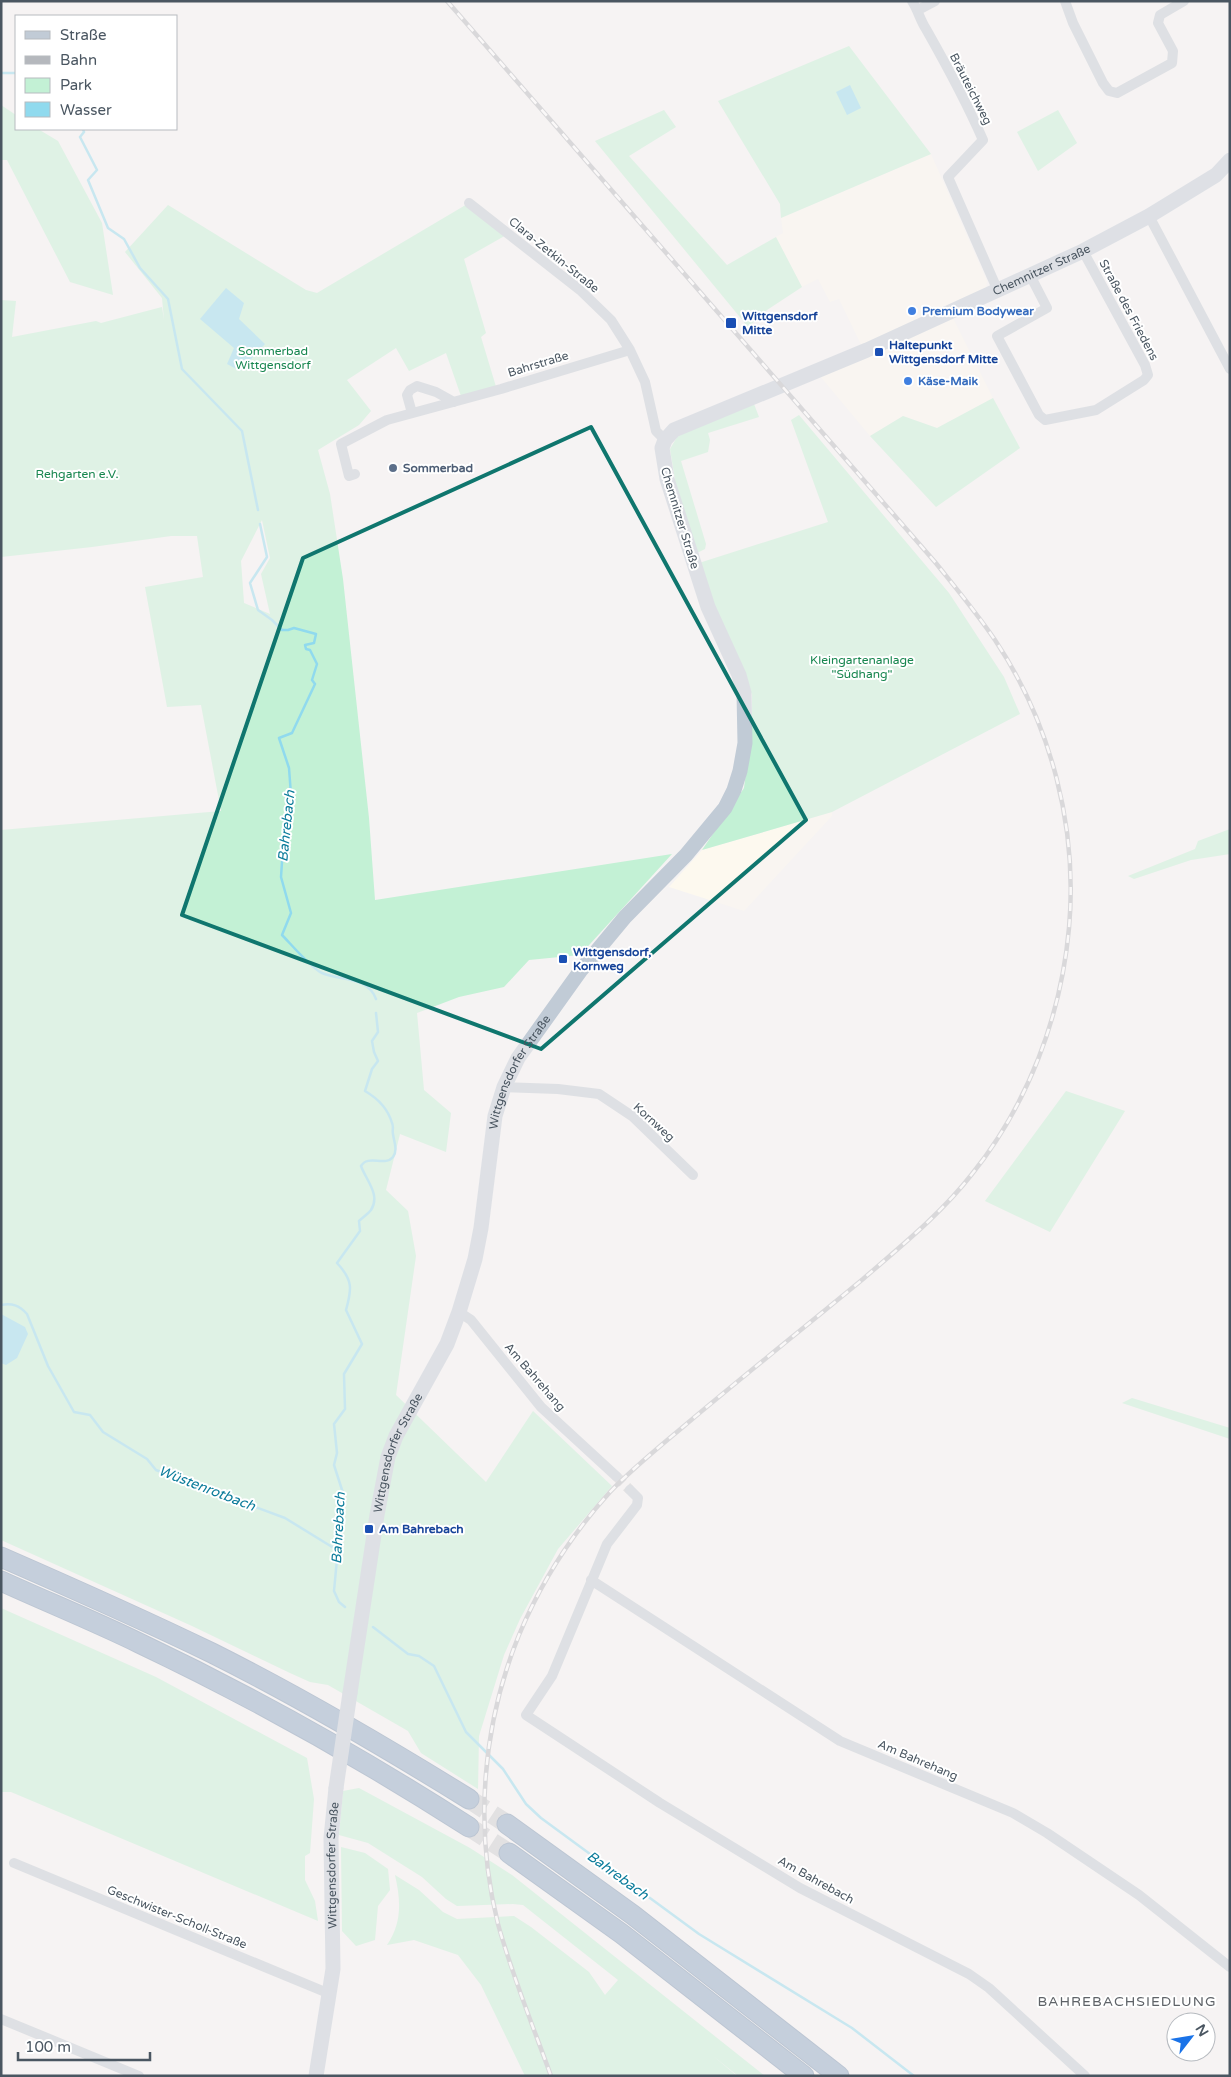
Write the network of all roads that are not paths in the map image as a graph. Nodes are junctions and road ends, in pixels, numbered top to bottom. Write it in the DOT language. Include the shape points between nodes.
graph roads {
  1 [pos="912,1"];
  2 [pos="935,1"];
  3 [pos="1065,1"];
  4 [pos="1184,1"];
  5 [pos="918,10"];
  6 [pos="1230,160"];
  7 [pos="469,203"];
  8 [pos="1149,216"];
  9 [pos="1083,251"];
  10 [pos="1030,275"];
  11 [pos="998,291"];
  12 [pos="630,350"];
  13 [pos="1230,369"];
  14 [pos="454,402"];
  15 [pos="412,413"];
  16 [pos="665,440"];
  17 [pos="355,474"];
  18 [pos="556,1004"];
  19 [pos="504,1087"];
  20 [pos="693,1175"];
  21 [pos="460,1312"];
  22 [pos="616,1476"];
  23 [pos="630,1490"];
  24 [pos="1,1557"];
  25 [pos="591,1580"];
  26 [pos="1,1582"];
  27 [pos="469,1799"];
  28 [pos="507,1824"];
  29 [pos="469,1827"];
  30 [pos="509,1853"];
  31 [pos="14,1863"];
  32 [pos="1230,1967"];
  33 [pos="330,1994"];
  34 [pos="1,2019"];
  35 [pos="139,2076"];
  36 [pos="316,2076"];
  37 [pos="804,2076"];
  38 [pos="839,2076"];
  39 [pos="1085,2076"];
  1 -- 5 [label="street, Bräuteichweg"];
  2 -- 5 [label="street"];
  3 -- 4 [label="street" via="1103,83 1109,91 1117,93 1172,63 1173,51 1158,23 1160,15"];
  5 -- 11 [label="street, Bräuteichweg" via="983,140 948,177"];
  6 -- 8 [label="street, Chemnitzer Straße" via="1216,175"];
  7 -- 12 [label="street, Clara-Zetkin-Straße" via="580,290 611,320"];
  8 -- 9 [label="street, Chemnitzer Straße"];
  8 -- 13 [label="street"];
  9 -- 10 [label="street, Chemnitzer Straße"];
  9 -- 10 [label="street, Straße des Friedens" via="1148,375 1096,410 1045,420 1039,415 997,336 1047,308"];
  10 -- 11 [label="street, Chemnitzer Straße"];
  11 -- 16 [label="street, Chemnitzer Straße" via="827,368 674,430"];
  12 -- 14 [label="street, Bahrstraße"];
  12 -- 16 [label="street, Clara-Zetkin-Straße" via="645,382 656,431"];
  14 -- 15 [label="street, Bahrstraße"];
  14 -- 15 [label="street" via="427,389 414,387 406,395"];
  15 -- 17 [label="street, Bahrstraße" via="387,420 341,444 349,476"];
  16 -- 18 [label="street, Chemnitzer Straße" via="662,461 677,516 708,607 742,684 746,718 740,771 725,808 686,855 625,917"];
  18 -- 19 [label="street, Wittgensdorfer Straße" via="518,1058"];
  19 -- 20 [label="street, Kornweg" via="599,1094 632,1116"];
  19 -- 21 [label="street, Wittgensdorfer Straße" via="495,1116 475,1259"];
  21 -- 22 [label="street, Am Bahrehang" via="471,1320 541,1407"];
  21 -- 33 [label="street, Wittgensdorfer Straße, bridge" via="447,1344 396,1436 388,1458 377,1514 331,1838 333,1964"];
  23 -- 25 [label="street" via="638,1498 637,1505 608,1544"];
  24 -- 27 [label="highway" via="213,1654 362,1734"];
  25 -- 32 [label="street, Am Bahrehang" via="840,1741 1013,1814 1047,1833 1139,1895"];
  25 -- 39 [label="street, Am Bahrebach" via="552,1676 526,1715 660,1803 800,1888 969,1974 989,1988"];
  26 -- 29 [label="highway" via="201,1673 354,1755"];
  28 -- 38 [label="highway" via="633,1915"];
  30 -- 37 [label="highway" via="622,1934"];
  31 -- 33 [label="street, Geschwister-Scholl-Straße"];
  33 -- 36 [label="street, Wittgensdorfer Straße"];
  34 -- 35 [label="street"];
}
